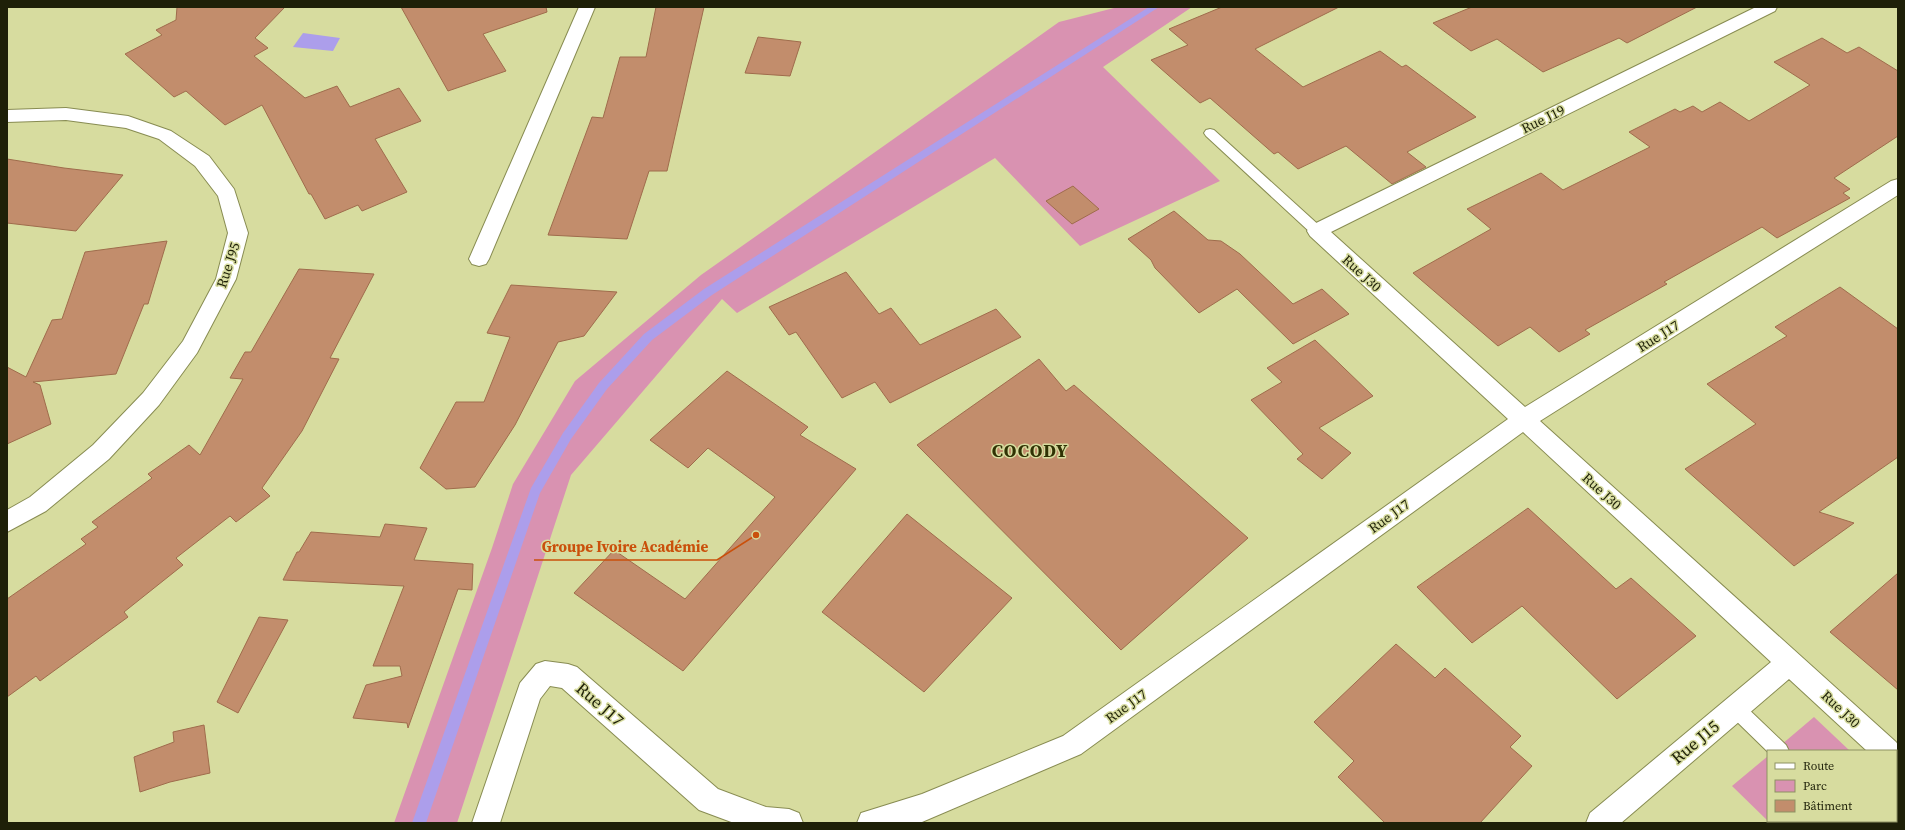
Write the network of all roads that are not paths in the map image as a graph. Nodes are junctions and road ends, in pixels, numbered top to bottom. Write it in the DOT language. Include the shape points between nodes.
graph roads {
  1 [pos="587,7"];
  2 [pos="1769,7"];
  3 [pos="7,116"];
  4 [pos="1210,133"];
  5 [pos="1898,186"];
  6 [pos="1317,231"];
  7 [pos="479,260"];
  8 [pos="1523,420"];
  9 [pos="7,522"];
  10 [pos="1790,662"];
  11 [pos="1735,708"];
  12 [pos="1779,750"];
  13 [pos="1886,750"];
  14 [pos="486,823"];
  15 [pos="789,823"];
  16 [pos="871,823"];
  17 [pos="1600,823"];
  1 -- 7 [label="street"];
  2 -- 6 [label="street, Rue J19"];
  3 -- 9 [label="street, Rue J95" via="66,114 128,122 165,135 202,161 228,194 238,233 226,280 190,347 151,399 101,452 38,504"];
  4 -- 6 [label="lane"];
  5 -- 8 [label="street, Rue J17"];
  6 -- 8 [label="street, Rue J30"];
  8 -- 10 [label="street, Rue J30"];
  8 -- 16 [label="street, Rue J17" via="1072,745 922,808"];
  10 -- 11 [label="street, Rue J15"];
  10 -- 13 [label="street, Rue J30"];
  11 -- 12 [label="lane"];
  11 -- 17 [label="street, Rue J15"];
  14 -- 15 [label="street, Rue J17" via="529,692 545,673 568,676 709,800 766,821"];
}
